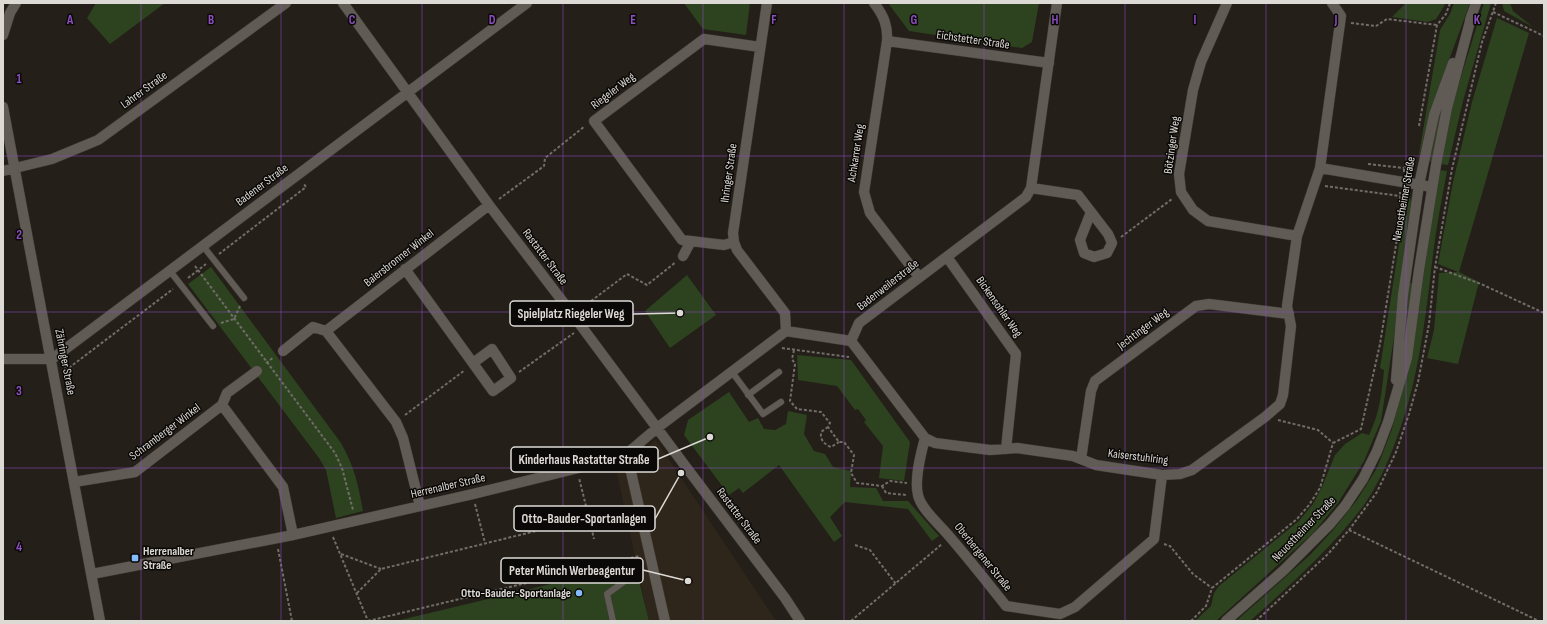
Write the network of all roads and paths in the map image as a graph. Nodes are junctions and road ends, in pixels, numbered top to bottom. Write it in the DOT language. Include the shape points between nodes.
graph roads {
  1 [pos="16,3"];
  2 [pos="286,3"];
  3 [pos="343,3"];
  4 [pos="526,3"];
  5 [pos="767,3"];
  6 [pos="874,3"];
  7 [pos="1058,3"];
  8 [pos="1227,3"];
  9 [pos="1332,3"];
  10 [pos="1450,3"];
  11 [pos="1476,3"];
  12 [pos="7,11"];
  13 [pos="1493,12"];
  14 [pos="1472,14"];
  15 [pos="1340,21"];
  16 [pos="1437,25"];
  17 [pos="3,35"];
  18 [pos="1544,36"];
  19 [pos="887,41"];
  20 [pos="760,47"];
  21 [pos="1048,63"];
  22 [pos="408,92"];
  23 [pos="3,107"];
  24 [pos="594,121"];
  25 [pos="1418,131"];
  26 [pos="1414,153"];
  27 [pos="1320,168"];
  28 [pos="15,169"];
  29 [pos="3,171"];
  30 [pos="298,175"];
  31 [pos="1402,182"];
  32 [pos="1314,184"];
  33 [pos="1419,185"];
  34 [pos="1432,187"];
  35 [pos="1031,188"];
  36 [pos="1181,192"];
  37 [pos="1400,196"];
  38 [pos="489,206"];
  39 [pos="1091,212"];
  40 [pos="1297,236"];
  41 [pos="691,241"];
  42 [pos="734,242"];
  43 [pos="1112,244"];
  44 [pos="203,246"];
  45 [pos="683,256"];
  46 [pos="947,256"];
  47 [pos="188,257"];
  48 [pos="213,259"];
  49 [pos="1435,267"];
  50 [pos="405,269"];
  51 [pos="198,270"];
  52 [pos="170,271"];
  53 [pos="919,277"];
  54 [pos="180,284"];
  55 [pos="244,298"];
  56 [pos="584,307"];
  57 [pos="1544,313"];
  58 [pos="1289,314"];
  59 [pos="573,315"];
  60 [pos="234,319"];
  61 [pos="213,326"];
  62 [pos="582,327"];
  63 [pos="326,331"];
  64 [pos="786,331"];
  65 [pos="851,341"];
  66 [pos="781,348"];
  67 [pos="283,350"];
  68 [pos="794,350"];
  69 [pos="852,358"];
  70 [pos="3,359"];
  71 [pos="52,359"];
  72 [pos="473,364"];
  73 [pos="54,371"];
  74 [pos="256,371"];
  75 [pos="732,372"];
  76 [pos="779,372"];
  77 [pos="512,378"];
  78 [pos="748,394"];
  79 [pos="1396,395"];
  80 [pos="780,402"];
  81 [pos="222,405"];
  82 [pos="1265,417"];
  83 [pos="396,422"];
  84 [pos="828,427"];
  85 [pos="657,428"];
  86 [pos="664,438"];
  87 [pos="925,438"];
  88 [pos="839,442"];
  89 [pos="1333,443"];
  90 [pos="1006,449"];
  91 [pos="659,450"];
  92 [pos="623,457"];
  93 [pos="1081,459"];
  94 [pos="576,469"];
  95 [pos="1162,475"];
  96 [pos="907,476"];
  97 [pos="74,482"];
  98 [pos="906,483"];
  99 [pos="917,485"];
  100 [pos="882,486"];
  101 [pos="473,494"];
  102 [pos="918,496"];
  103 [pos="420,506"];
  104 [pos="589,518"];
  105 [pos="356,521"];
  106 [pos="328,527"];
  107 [pos="1349,530"];
  108 [pos="293,535"];
  109 [pos="950,537"];
  110 [pos="276,538"];
  111 [pos="594,539"];
  112 [pos="1154,539"];
  113 [pos="485,543"];
  114 [pos="855,546"];
  115 [pos="341,554"];
  116 [pos="650,554"];
  117 [pos="381,569"];
  118 [pos="636,573"];
  119 [pos="92,574"];
  120 [pos="896,584"];
  121 [pos="1212,588"];
  122 [pos="357,593"];
  123 [pos="100,621"];
  124 [pos="292,621"];
  125 [pos="368,621"];
  126 [pos="613,621"];
  127 [pos="665,621"];
  128 [pos="800,621"];
  129 [pos="851,621"];
  130 [pos="1190,621"];
  131 [pos="1226,621"];
  132 [pos="1539,621"];
  1 -- 12 [label="street"];
  2 -- 28 [label="street, Lahrer Straße" via="98,140 52,159"];
  3 -- 22 [label="street, Rastatter Straße"];
  4 -- 22 [label="street, Badener Straße"];
  5 -- 20 [label="street, Ihringer Straße"];
  6 -- 19 [label="street" via="883,15 888,30"];
  7 -- 21 [label="street"];
  8 -- 36 [label="street, Bötzinger Weg" via="1201,62 1193,90 1180,174"];
  9 -- 15 [label="street" via="1341,16"];
  10 -- 16 [label="path" via="1446,14"];
  11 -- 14 [label="street, Neuostheimer Straße"];
  12 -- 17 [label="street"];
  13 -- 18 [label="path"];
  14 -- 33 [label="street, Neuostheimer Straße" via="1434,115"];
  14 -- 34 [label="street, Neuostheimer Straße" via="1447,108"];
  15 -- 16 [label="path" via="1376,26 1387,19"];
  15 -- 27 [label="street, Kaiserstuhlring"];
  16 -- 25 [label="path"];
  19 -- 21 [label="street, Eichstetter Straße"];
  19 -- 53 [label="street, Achkarrer Weg" via="864,192 870,213"];
  20 -- 24 [label="street, Riegeler Weg" via="704,38"];
  20 -- 42 [label="street, Ihringer Straße" via="733,233"];
  21 -- 35 [label="street"];
  22 -- 30 [label="street, Badener Straße"];
  22 -- 38 [label="street, Rastatter Straße"];
  23 -- 28 [label="street, Zähringer Straße"];
  24 -- 38 [label="path" via="545,158 544,166"];
  24 -- 41 [label="street, Riegeler Weg" via="682,240"];
  26 -- 31 [label="path" via="1413,161 1404,168"];
  27 -- 31 [label="street"];
  27 -- 32 [label="street, Kaiserstuhlring"];
  28 -- 29 [label="street, Lahrer Straße"];
  28 -- 71 [label="street, Zähringer Straße"];
  30 -- 44 [label="street, Badener Straße"];
  30 -- 48 [label="path" via="306,187"];
  31 -- 33 [label="street"];
  31 -- 37 [label="path"];
  32 -- 37 [label="path"];
  32 -- 40 [label="street, Kaiserstuhlring"];
  33 -- 34 [label="street"];
  33 -- 79 [label="street, Neuostheimer Straße" via="1403,295"];
  34 -- 79 [label="street, Neuostheimer Straße" via="1409,347"];
  35 -- 39 [label="street" via="1078,195"];
  35 -- 46 [label="street, Badenweilerstraße" via="1026,197"];
  36 -- 40 [label="street" via="1193,210 1208,221"];
  36 -- 43 [label="path"];
  37 -- 89 [label="path" via="1401,214 1380,344 1361,430"];
  38 -- 50 [label="street, Baiersbronner Winkel"];
  38 -- 59 [label="street, Rastatter Straße"];
  39 -- 43 [label="street" via="1108,234"];
  39 -- 43 [label="street" via="1080,240 1084,253 1094,257 1106,253"];
  40 -- 58 [label="street, Kaiserstuhlring" via="1287,306"];
  41 -- 42 [label="street, Riegeler Weg" via="724,245"];
  41 -- 45 [label="street"];
  42 -- 64 [label="street" via="737,250 785,313"];
  44 -- 47 [label="street, Badener Straße"];
  44 -- 48 [label="lane"];
  45 -- 56 [label="path" via="647,285 626,274"];
  46 -- 53 [label="street, Badenweilerstraße"];
  46 -- 90 [label="street, Bickensohler Weg" via="1016,354"];
  47 -- 51 [label="path"];
  47 -- 52 [label="street, Badener Straße"];
  48 -- 51 [label="path"];
  48 -- 55 [label="lane"];
  49 -- 57 [label="path" via="1481,284"];
  50 -- 63 [label="street, Baiersbronner Winkel"];
  50 -- 72 [label="street"];
  51 -- 54 [label="path"];
  51 -- 60 [label="path"];
  52 -- 54 [label="lane"];
  52 -- 71 [label="street, Badener Straße"];
  53 -- 65 [label="street, Badenweilerstraße" via="860,323"];
  54 -- 61 [label="lane"];
  54 -- 73 [label="path" via="70,367"];
  55 -- 60 [label="path"];
  56 -- 59 [label="lane"];
  58 -- 82 [label="street, Kaiserstuhlring" via="1291,326 1283,395 1280,404"];
  58 -- 93 [label="street, Jechtinger Weg" via="1209,304 1196,306 1095,381 1090,391"];
  59 -- 62 [label="street, Rastatter Straße"];
  60 -- 61 [label="path"];
  60 -- 105 [label="path" via="335,453 342,468"];
  62 -- 77 [label="path"];
  62 -- 85 [label="street, Rastatter Straße"];
  63 -- 67 [label="street" via="313,327"];
  63 -- 83 [label="street"];
  64 -- 65 [label="street"];
  64 -- 75 [label="street"];
  65 -- 87 [label="street"];
  66 -- 68 [label="path"];
  68 -- 69 [label="path"];
  68 -- 84 [label="path" via="792,359 795,364 790,401 796,409 821,412 830,423"];
  70 -- 71 [label="street"];
  71 -- 73 [label="street, Zähringer Straße"];
  72 -- 77 [label="street" via="493,391"];
  72 -- 77 [label="street" via="492,349"];
  72 -- 83 [label="path"];
  73 -- 97 [label="street, Zähringer Straße"];
  74 -- 81 [label="street, Schramberger Winkel" via="226,393"];
  75 -- 78 [label="lane"];
  75 -- 85 [label="street"];
  76 -- 78 [label="lane"];
  78 -- 80 [label="lane" via="763,414"];
  79 -- 131 [label="street, Neuostheimer Straße" via="1377,451 1345,506 1284,570"];
  81 -- 97 [label="street, Schramberger Winkel" via="135,472"];
  81 -- 108 [label="street" via="283,487"];
  82 -- 89 [label="path" via="1318,430"];
  82 -- 95 [label="street, Kaiserstuhlring" via="1192,470"];
  83 -- 103 [label="street" via="403,438"];
  84 -- 88 [label="path"];
  84 -- 88 [label="path" via="821,432 820,438 831,447"];
  85 -- 86 [label="street, Rastatter Straße"];
  85 -- 92 [label="street, Herrenalber Straße"];
  86 -- 91 [label="path"];
  86 -- 128 [label="street, Rastatter Straße"];
  87 -- 90 [label="street, Kaiserstuhlring" via="935,443 990,450"];
  87 -- 99 [label="street, Oberbergener Straße"];
  88 -- 100 [label="path" via="844,442 854,455 851,473 857,483"];
  89 -- 121 [label="path" via="1320,488 1298,519"];
  90 -- 93 [label="street, Kaiserstuhlring" via="1017,448"];
  92 -- 94 [label="street, Herrenalber Straße"];
  92 -- 116 [label="street" via="631,472"];
  93 -- 95 [label="street, Kaiserstuhlring" via="1096,465"];
  94 -- 101 [label="street, Herrenalber Straße"];
  94 -- 104 [label="path"];
  95 -- 112 [label="street"];
  96 -- 98 [label="path"];
  97 -- 119 [label="street, Zähringer Straße"];
  98 -- 99 [label="path"];
  98 -- 100 [label="path" via="890,481"];
  99 -- 102 [label="street, Oberbergener Straße"];
  100 -- 102 [label="path" via="886,493"];
  101 -- 103 [label="street, Herrenalber Straße"];
  101 -- 113 [label="path"];
  102 -- 109 [label="street, Oberbergener Straße" via="924,507"];
  103 -- 105 [label="street, Herrenalber Straße"];
  104 -- 111 [label="path"];
  104 -- 113 [label="path"];
  105 -- 106 [label="street, Herrenalber Straße"];
  106 -- 108 [label="street, Herrenalber Straße"];
  106 -- 115 [label="path"];
  107 -- 132 [label="path"];
  108 -- 110 [label="street, Herrenalber Straße"];
  109 -- 112 [label="street, Oberbergener Straße" via="1006,606 1060,614 1075,607"];
  109 -- 120 [label="path"];
  110 -- 119 [label="street, Herrenalber Straße"];
  110 -- 124 [label="path"];
  112 -- 121 [label="path" via="1170,546 1193,574"];
  113 -- 117 [label="path"];
  114 -- 120 [label="path" via="870,550"];
  115 -- 117 [label="path"];
  115 -- 122 [label="path"];
  116 -- 125 [label="path"];
  116 -- 127 [label="street"];
  117 -- 122 [label="path"];
  118 -- 126 [label="lane" via="607,594"];
  119 -- 123 [label="street, Zähringer Straße"];
  120 -- 129 [label="path"];
  121 -- 130 [label="path" via="1206,606"];
  122 -- 125 [label="path"];
}
